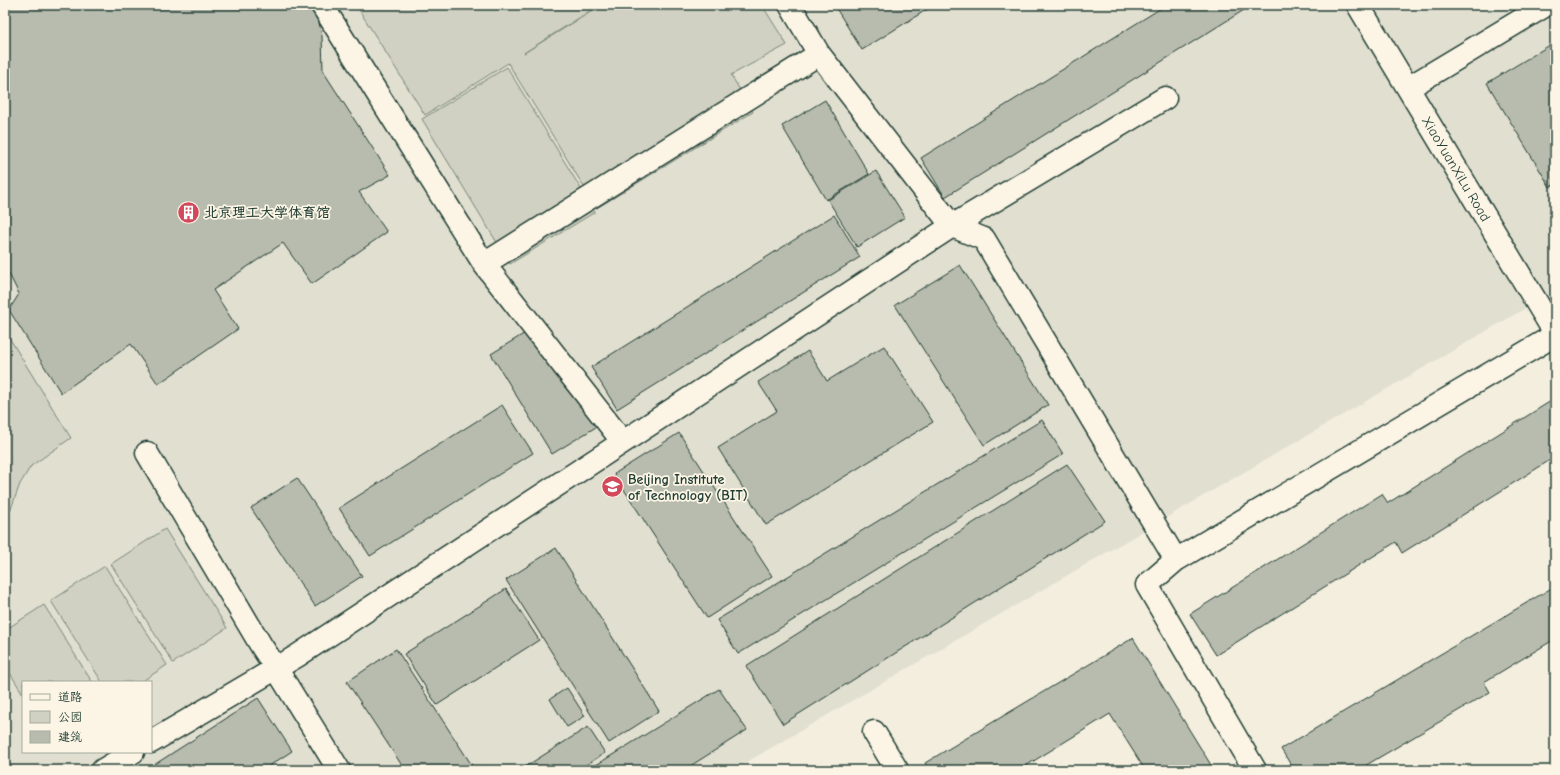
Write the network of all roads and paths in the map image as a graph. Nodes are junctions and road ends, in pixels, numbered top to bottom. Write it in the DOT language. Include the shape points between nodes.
graph roads {
  1 [pos="322,5"];
  2 [pos="790,5"];
  3 [pos="1358,5"];
  4 [pos="1546,5"];
  5 [pos="819,54"];
  6 [pos="1408,88"];
  7 [pos="1165,98"];
  8 [pos="952,226"];
  9 [pos="484,264"];
  10 [pos="1555,334"];
  11 [pos="623,442"];
  12 [pos="147,453"];
  13 [pos="1176,560"];
  14 [pos="276,668"];
  15 [pos="874,732"];
  16 [pos="152,741"];
  17 [pos="131,753"];
  18 [pos="103,770"];
  19 [pos="338,770"];
  20 [pos="897,770"];
  21 [pos="1255,770"];
  1 -- 9 [label="street"];
  2 -- 5 [label="street"];
  3 -- 6 [label="street, XiaoYuanXiLu Road"];
  4 -- 6 [label="street"];
  5 -- 8 [label="street"];
  5 -- 9 [label="street"];
  6 -- 10 [label="street, XiaoYuanXiLu Road"];
  7 -- 8 [label="street"];
  8 -- 11 [label="street"];
  8 -- 13 [label="street" via="984,239"];
  9 -- 11 [label="street"];
  10 -- 13 [label="street"];
  11 -- 14 [label="street"];
  12 -- 14 [label="street"];
  13 -- 21 [label="street" via="1147,585"];
  14 -- 16 [label="street"];
  14 -- 19 [label="street"];
  15 -- 20 [label="street"];
  17 -- 18 [label="street"];
}
